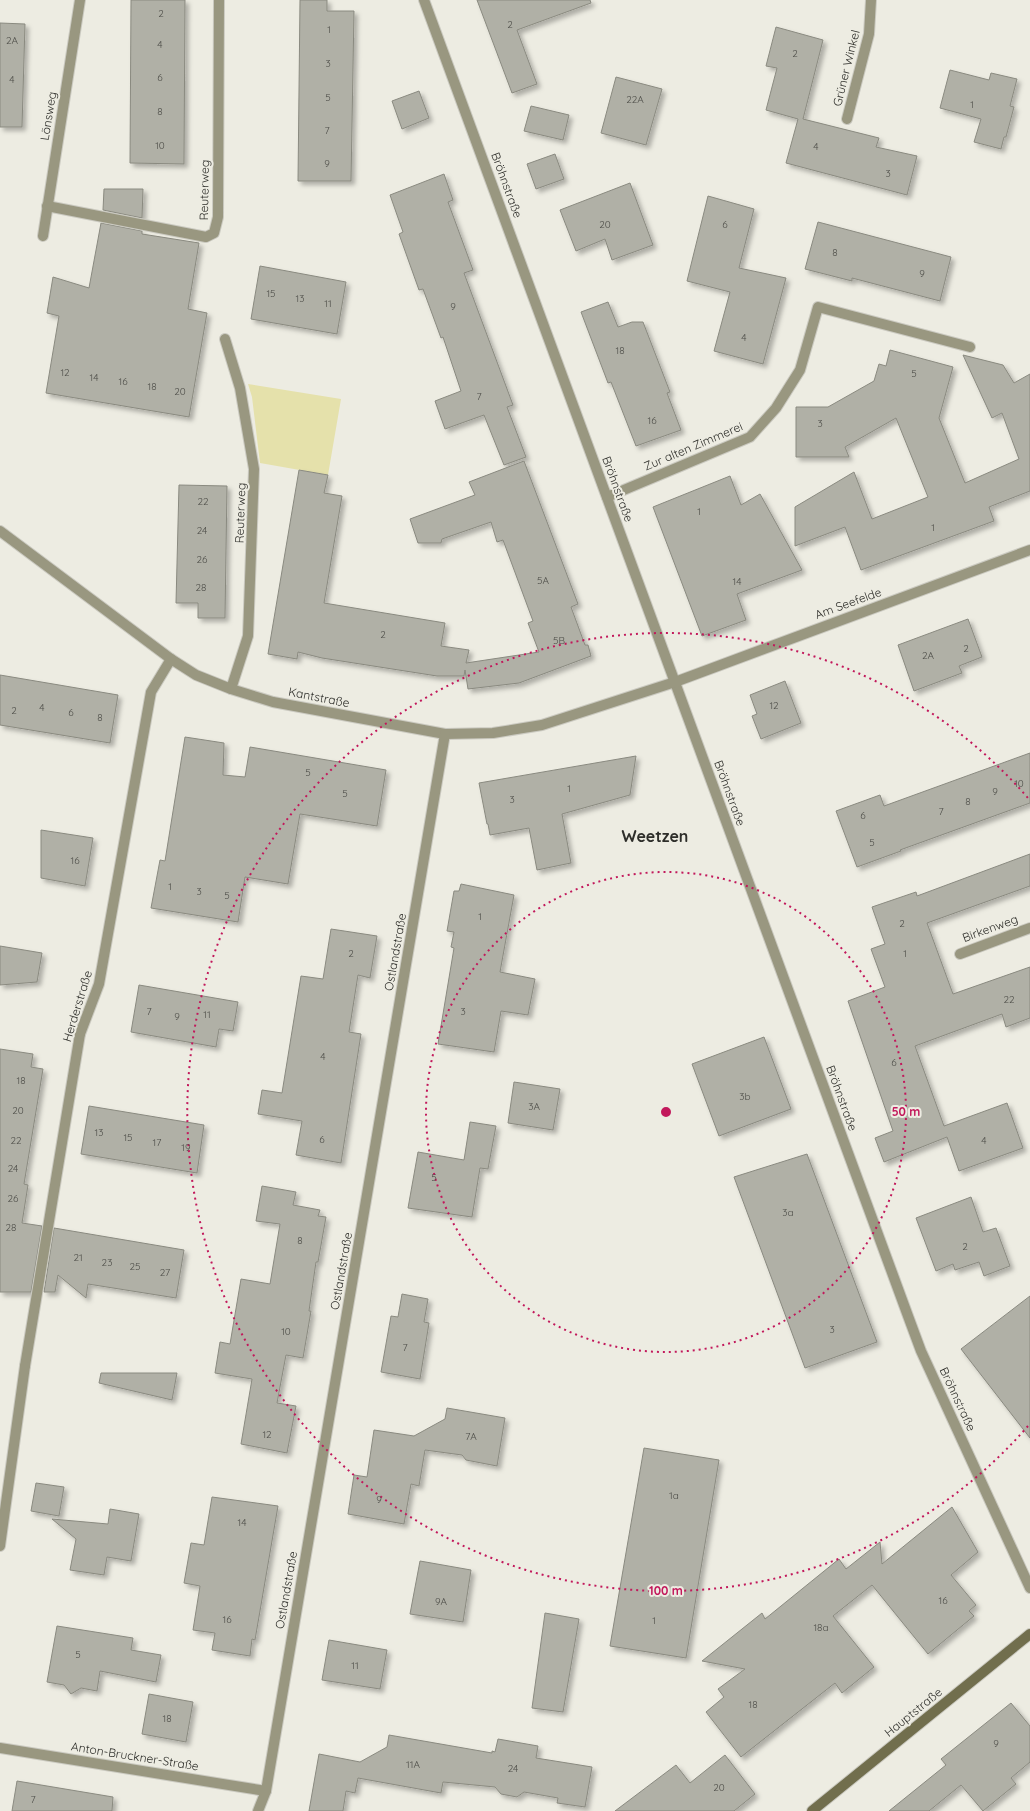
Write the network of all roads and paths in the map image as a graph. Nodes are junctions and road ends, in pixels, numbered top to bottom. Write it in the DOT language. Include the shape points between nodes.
graph roads {
  1 [pos="80,0"];
  2 [pos="219,0"];
  3 [pos="424,0"];
  4 [pos="871,0"];
  5 [pos="847,119"];
  6 [pos="48,206"];
  7 [pos="43,236"];
  8 [pos="225,339"];
  9 [pos="970,347"];
  10 [pos="607,496"];
  11 [pos="0,531"];
  12 [pos="1030,550"];
  13 [pos="171,659"];
  14 [pos="675,682"];
  15 [pos="231,688"];
  16 [pos="445,734"];
  17 [pos="1030,928"];
  18 [pos="960,954"];
  19 [pos="0,1546"];
  20 [pos="1030,1588"];
  21 [pos="1030,1634"];
  22 [pos="0,1748"];
  23 [pos="266,1791"];
  24 [pos="258,1811"];
  25 [pos="812,1811"];
  1 -- 6 [label="street, Lönsweg"];
  2 -- 6 [label="street, Reuterweg" via="218,217 214,233 206,237"];
  3 -- 10 [label="street, Bröhnstraße"];
  4 -- 5 [label="street, Grüner Winkel" via="869,34"];
  6 -- 7 [label="street, Lönsweg"];
  8 -- 15 [label="street, Reuterweg" via="240,388 254,469 248,636"];
  9 -- 10 [label="street, Zur alten Zimmerei" via="818,307 800,370 776,408 750,437"];
  10 -- 14 [label="street, Bröhnstraße"];
  11 -- 13 [label="street, Kantstraße"];
  12 -- 14 [label="street, Am Seefelde"];
  13 -- 15 [label="street, Kantstraße" via="196,675"];
  13 -- 19 [label="street, Herderstraße" via="151,692 100,984 80,1034 25,1366"];
  14 -- 16 [label="street, Kantstraße" via="542,725 492,733"];
  14 -- 20 [label="street, Bröhnstraße" via="919,1344"];
  15 -- 16 [label="street, Kantstraße" via="273,702"];
  16 -- 23 [label="street, Ostlandstraße"];
  17 -- 18 [label="street, Birkenweg"];
  21 -- 25 [label="street, Hauptstraße"];
  22 -- 23 [label="street, Anton-Bruckner-Straße"];
  23 -- 24 [label="street, Ostlandstraße"];
}
